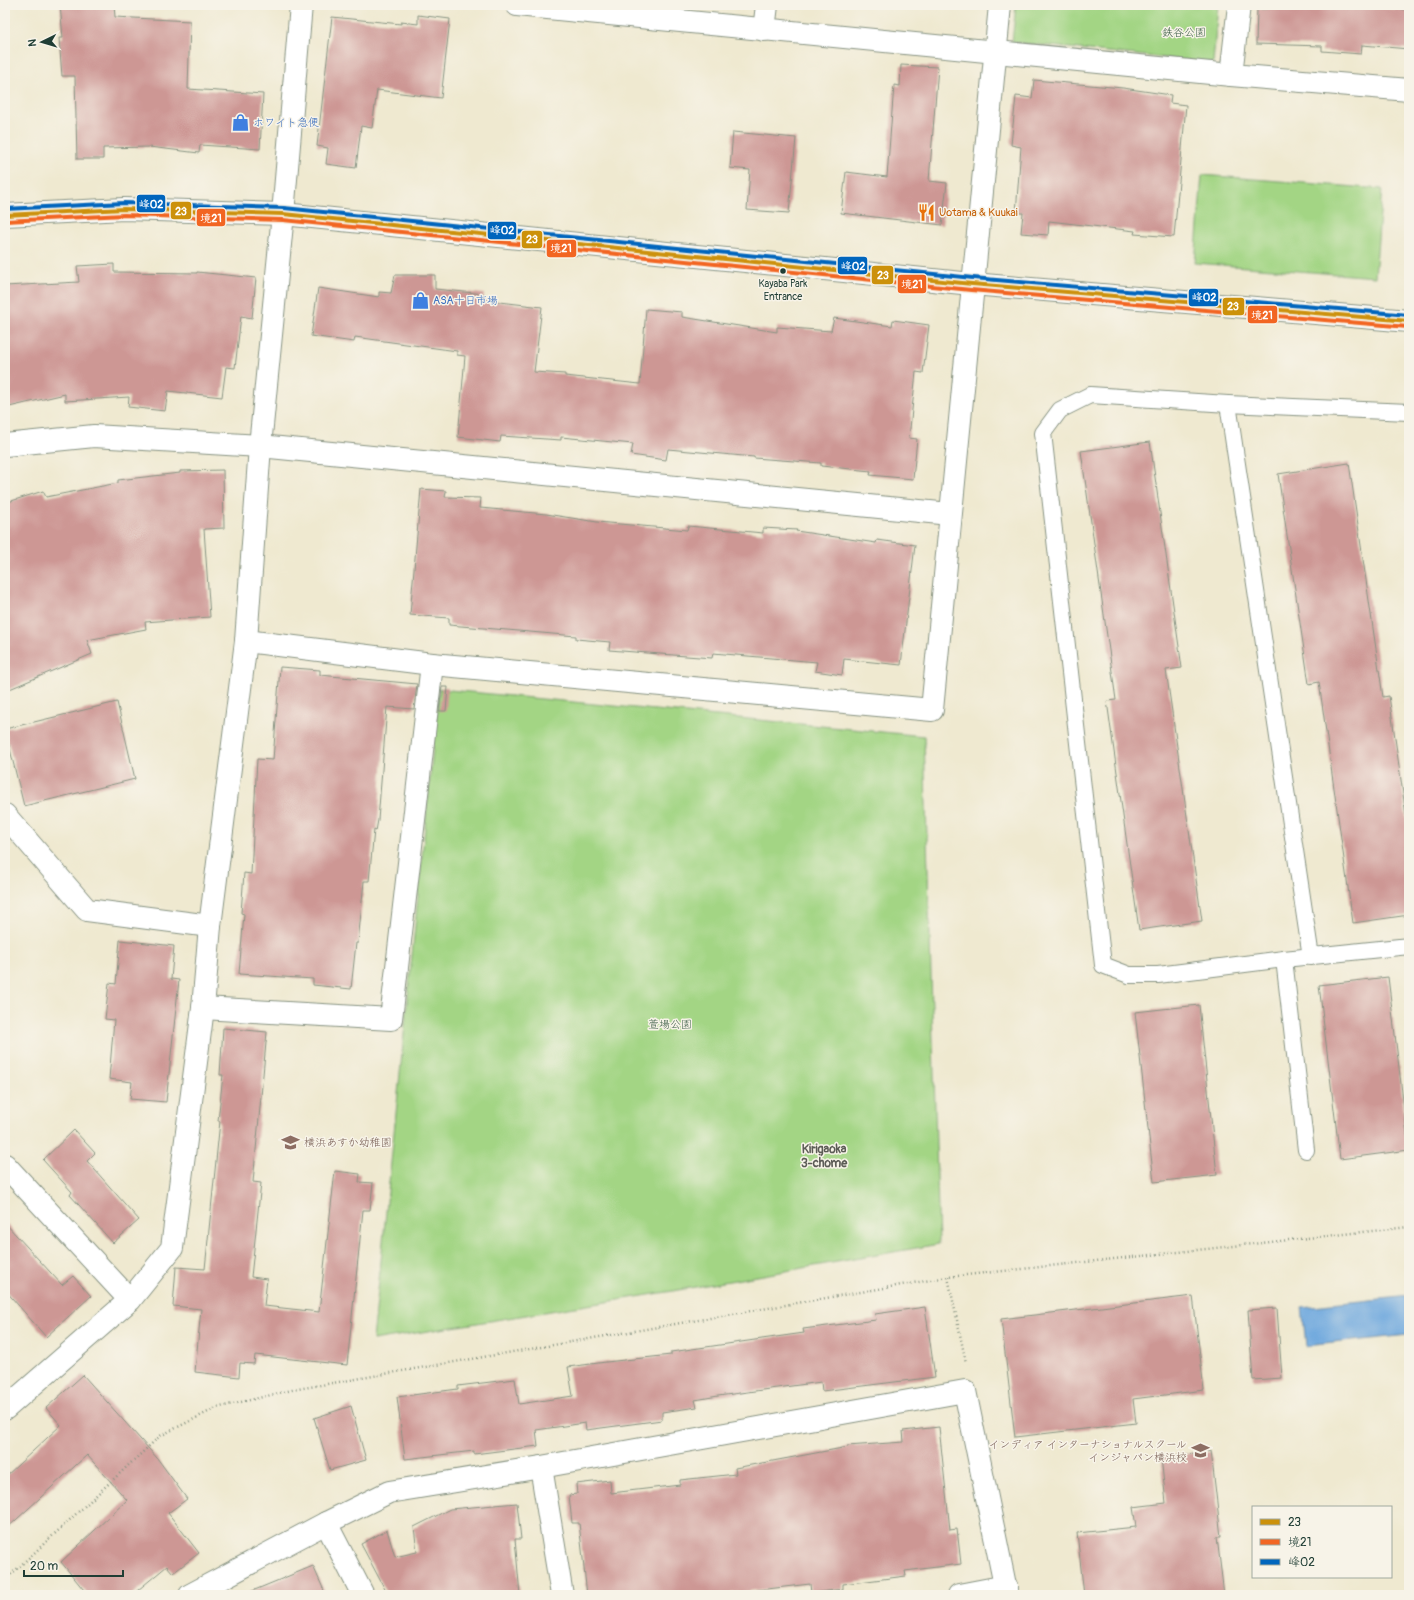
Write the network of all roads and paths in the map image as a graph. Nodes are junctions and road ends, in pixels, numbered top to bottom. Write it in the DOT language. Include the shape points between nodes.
graph roads {
  1 [pos="301,5"];
  2 [pos="767,5"];
  3 [pos="1000,5"];
  4 [pos="1239,5"];
  5 [pos="528,6"];
  6 [pos="764,30"];
  7 [pos="995,52"];
  8 [pos="1231,75"];
  9 [pos="1409,90"];
  10 [pos="283,214"];
  11 [pos="5,215"];
  12 [pos="972,284"];
  13 [pos="1409,321"];
  14 [pos="1228,404"];
  15 [pos="1409,412"];
  16 [pos="5,445"];
  17 [pos="260,446"];
  18 [pos="950,514"];
  19 [pos="246,641"];
  20 [pos="432,664"];
  21 [pos="5,815"];
  22 [pos="210,926"];
  23 [pos="1409,946"];
  24 [pos="1311,957"];
  25 [pos="1284,959"];
  26 [pos="203,1008"];
  27 [pos="1306,1150"];
  28 [pos="5,1165"];
  29 [pos="1409,1227"];
  30 [pos="948,1277"];
  31 [pos="130,1300"];
  32 [pos="965,1391"];
  33 [pos="5,1409"];
  34 [pos="540,1467"];
  35 [pos="326,1523"];
  36 [pos="5,1580"];
  37 [pos="1006,1591"];
  38 [pos="190,1595"];
  39 [pos="363,1595"];
  40 [pos="562,1595"];
  41 [pos="959,1595"];
  1 -- 10 [label="street"];
  2 -- 6 [label="street"];
  3 -- 7 [label="street"];
  4 -- 8 [label="street"];
  5 -- 6 [label="street"];
  6 -- 7 [label="street"];
  7 -- 8 [label="street"];
  7 -- 12 [label="street"];
  8 -- 9 [label="street"];
  10 -- 11 [label="street" via="124,209"];
  10 -- 12 [label="street"];
  10 -- 17 [label="street"];
  12 -- 13 [label="street"];
  12 -- 18 [label="street"];
  14 -- 15 [label="lane"];
  14 -- 24 [label="lane"];
  14 -- 25 [label="lane" via="1090,394 1060,410 1043,433 1103,965 1129,975 1158,975"];
  16 -- 17 [label="street" via="94,436"];
  17 -- 18 [label="street"];
  17 -- 19 [label="street"];
  18 -- 20 [label="street" via="932,710"];
  19 -- 20 [label="street"];
  19 -- 22 [label="street"];
  20 -- 26 [label="street" via="391,1019"];
  21 -- 22 [label="street" via="87,910"];
  22 -- 26 [label="street"];
  23 -- 24 [label="lane"];
  24 -- 25 [label="lane"];
  25 -- 27 [label="lane"];
  26 -- 31 [label="street" via="172,1248"];
  28 -- 31 [label="street"];
  29 -- 30 [label="path"];
  30 -- 32 [label="path" via="968,1371"];
  30 -- 36 [label="path" via="300,1388 216,1408 160,1436"];
  31 -- 33 [label="street"];
  32 -- 34 [label="street"];
  32 -- 37 [label="street"];
  34 -- 35 [label="street" via="389,1492"];
  34 -- 40 [label="street"];
  35 -- 38 [label="street"];
  35 -- 39 [label="street"];
  37 -- 41 [label="street"];
}
